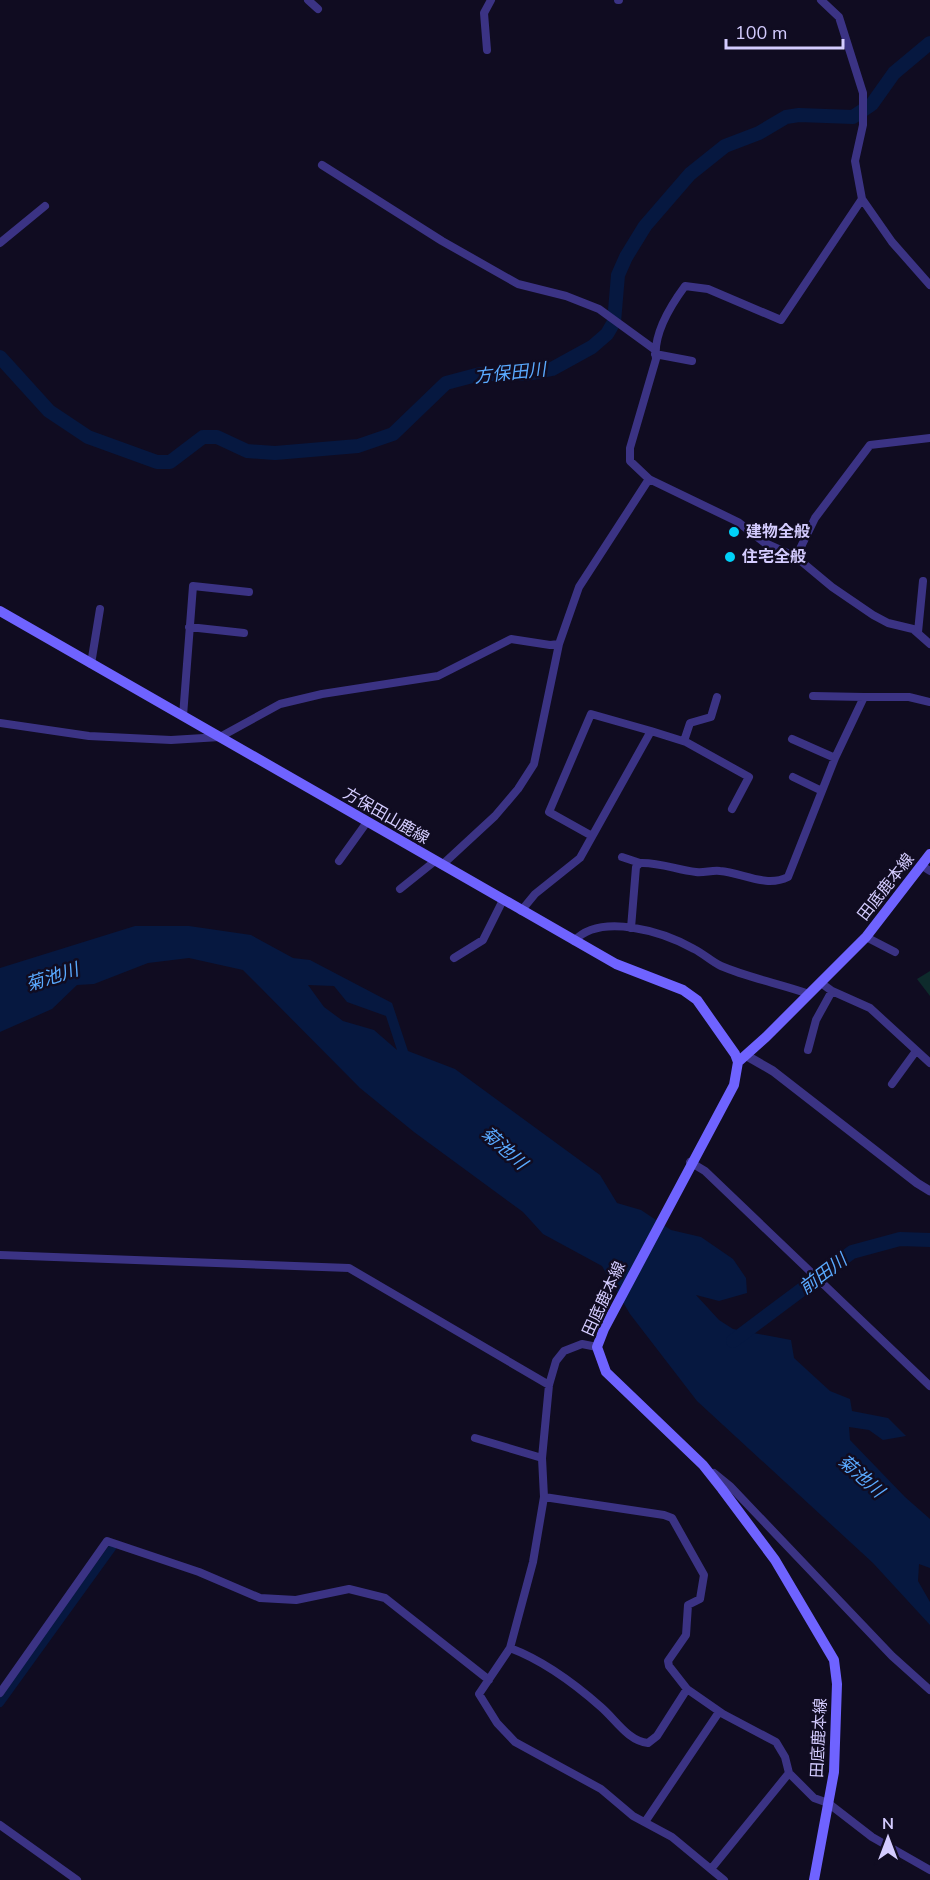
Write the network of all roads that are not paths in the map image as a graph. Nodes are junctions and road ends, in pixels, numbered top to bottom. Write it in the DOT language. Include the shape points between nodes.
graph roads {
  1 [pos="308,0"];
  2 [pos="491,0"];
  3 [pos="820,0"];
  4 [pos="318,9"];
  5 [pos="487,50"];
  6 [pos="322,165"];
  7 [pos="862,199"];
  8 [pos="45,206"];
  9 [pos="0,243"];
  10 [pos="930,285"];
  11 [pos="655,351"];
  12 [pos="692,361"];
  13 [pos="930,438"];
  14 [pos="649,479"];
  15 [pos="796,556"];
  16 [pos="923,581"];
  17 [pos="249,592"];
  18 [pos="100,609"];
  19 [pos="0,611"];
  20 [pos="189,627"];
  21 [pos="918,632"];
  22 [pos="244,633"];
  23 [pos="559,644"];
  24 [pos="930,644"];
  25 [pos="91,664"];
  26 [pos="813,696"];
  27 [pos="864,696"];
  28 [pos="717,697"];
  29 [pos="930,702"];
  30 [pos="183,716"];
  31 [pos="0,723"];
  32 [pos="651,731"];
  33 [pos="220,737"];
  34 [pos="792,739"];
  35 [pos="684,741"];
  36 [pos="835,758"];
  37 [pos="793,777"];
  38 [pos="822,791"];
  39 [pos="732,809"];
  40 [pos="367,822"];
  41 [pos="592,836"];
  42 [pos="930,854"];
  43 [pos="622,857"];
  44 [pos="339,861"];
  45 [pos="640,862"];
  46 [pos="438,863"];
  47 [pos="926,868"];
  48 [pos="400,889"];
  49 [pos="503,900"];
  50 [pos="521,911"];
  51 [pos="631,928"];
  52 [pos="866,937"];
  53 [pos="574,941"];
  54 [pos="895,952"];
  55 [pos="454,958"];
  56 [pos="821,983"];
  57 [pos="832,991"];
  58 [pos="809,994"];
  59 [pos="808,1050"];
  60 [pos="916,1051"];
  61 [pos="742,1059"];
  62 [pos="930,1063"];
  63 [pos="892,1084"];
  64 [pos="690,1162"];
  65 [pos="930,1191"];
  66 [pos="0,1255"];
  67 [pos="597,1347"];
  68 [pos="549,1385"];
  69 [pos="930,1386"];
  70 [pos="475,1438"];
  71 [pos="542,1458"];
  72 [pos="703,1465"];
  73 [pos="544,1497"];
  74 [pos="510,1648"];
  75 [pos="489,1680"];
  76 [pos="687,1689"];
  77 [pos="930,1690"];
  78 [pos="0,1694"];
  79 [pos="719,1712"];
  80 [pos="789,1773"];
  81 [pos="828,1803"];
  82 [pos="645,1822"];
  83 [pos="0,1825"];
  84 [pos="711,1869"];
  85 [pos="930,1869"];
  86 [pos="77,1880"];
  87 [pos="724,1880"];
  88 [pos="814,1880"];
  1 -- 4 [label="street"];
  2 -- 5 [label="street" via="484,13"];
  3 -- 7 [label="street" via="839,17 863,93 863,125 855,161"];
  6 -- 11 [label="street" via="518,284 599,309"];
  7 -- 10 [label="street" via="892,242"];
  7 -- 11 [label="street" via="781,320 708,289 685,285 663,326"];
  8 -- 9 [label="street"];
  11 -- 12 [label="street"];
  11 -- 14 [label="street" via="629,456 633,467"];
  13 -- 15 [label="street" via="870,445 815,518"];
  14 -- 15 [label="street" via="738,522 765,543"];
  14 -- 23 [label="street" via="579,587"];
  15 -- 21 [label="street" via="873,615"];
  16 -- 21 [label="street"];
  17 -- 20 [label="street" via="193,586"];
  18 -- 25 [label="street"];
  19 -- 25 [label="main road, 方保田山鹿線"];
  20 -- 22 [label="street"];
  20 -- 30 [label="street"];
  21 -- 24 [label="street"];
  23 -- 33 [label="street" via="511,639 438,676 280,704"];
  23 -- 46 [label="street" via="534,764 495,816"];
  25 -- 30 [label="main road, 方保田山鹿線"];
  26 -- 27 [label="street"];
  27 -- 29 [label="street" via="909,697"];
  27 -- 36 [label="street"];
  28 -- 35 [label="street" via="711,717 690,723"];
  30 -- 33 [label="main road, 方保田山鹿線"];
  31 -- 33 [label="street" via="89,736 171,740"];
  32 -- 35 [label="street"];
  32 -- 41 [label="street"];
  32 -- 41 [label="street" via="591,714 549,812"];
  33 -- 40 [label="main road, 方保田山鹿線"];
  34 -- 36 [label="street"];
  35 -- 39 [label="street" via="749,777"];
  36 -- 38 [label="street"];
  37 -- 38 [label="street"];
  38 -- 45 [label="street" via="789,877 780,881"];
  40 -- 44 [label="street"];
  40 -- 46 [label="main road, 方保田山鹿線"];
  41 -- 50 [label="street" via="580,858 535,894"];
  42 -- 47 [label="main road, 田底鹿本線"];
  43 -- 45 [label="street"];
  45 -- 51 [label="street" via="636,867"];
  46 -- 48 [label="street"];
  46 -- 49 [label="main road, 方保田山鹿線"];
  47 -- 52 [label="main road, 田底鹿本線"];
  49 -- 50 [label="main road, 方保田山鹿線"];
  49 -- 55 [label="street" via="483,940"];
  50 -- 53 [label="main road, 方保田山鹿線"];
  51 -- 53 [label="street" via="590,928"];
  51 -- 58 [label="street" via="674,939 720,966"];
  52 -- 54 [label="street"];
  52 -- 56 [label="main road, 田底鹿本線"];
  53 -- 61 [label="main road, 方保田山鹿線" via="616,964 691,995"];
  56 -- 57 [label="street"];
  56 -- 58 [label="main road, 田底鹿本線"];
  57 -- 59 [label="street" via="816,1020"];
  57 -- 60 [label="street" via="870,1008"];
  58 -- 61 [label="main road, 田底鹿本線"];
  60 -- 62 [label="street"];
  60 -- 63 [label="street"];
  61 -- 64 [label="main road, 田底鹿本線" via="734,1085"];
  61 -- 65 [label="street" via="773,1071"];
  64 -- 67 [label="main road, 田底鹿本線"];
  64 -- 69 [label="street" via="705,1171"];
  66 -- 68 [label="street" via="349,1268"];
  67 -- 68 [label="street" via="582,1344 564,1351 556,1361"];
  67 -- 72 [label="main road, 田底鹿本線" via="613,1381"];
  68 -- 71 [label="street"];
  70 -- 71 [label="street"];
  71 -- 73 [label="street"];
  72 -- 77 [label="street" via="730,1486 892,1656"];
  72 -- 81 [label="main road, 田底鹿本線" via="775,1560 834,1660 835,1756"];
  73 -- 74 [label="street"];
  73 -- 76 [label="street" via="672,1518 704,1575 700,1599 688,1605 686,1635 668,1661"];
  74 -- 75 [label="street"];
  74 -- 76 [label="street" via="583,1693 637,1742 648,1743 657,1736"];
  75 -- 78 [label="street" via="385,1598 349,1589 296,1600 260,1598 199,1572 107,1542"];
  75 -- 82 [label="street" via="480,1694 497,1723 515,1742 601,1790"];
  76 -- 79 [label="street"];
  79 -- 80 [label="street" via="776,1742"];
  79 -- 82 [label="street"];
  80 -- 81 [label="street" via="814,1798"];
  80 -- 84 [label="street"];
  81 -- 85 [label="street" via="873,1837"];
  81 -- 88 [label="main road, 田底鹿本線"];
  82 -- 84 [label="street" via="672,1837"];
  83 -- 86 [label="street"];
  84 -- 87 [label="street"];
}
